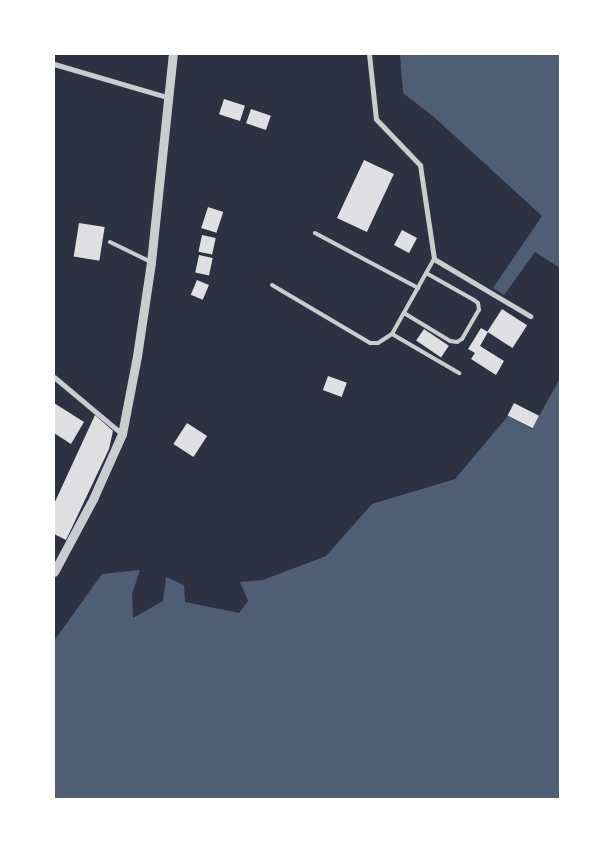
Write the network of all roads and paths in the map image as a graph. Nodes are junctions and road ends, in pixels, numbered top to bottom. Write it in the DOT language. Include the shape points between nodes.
graph roads {
  1 [pos="173,54"];
  2 [pos="369,54"];
  3 [pos="54,64"];
  4 [pos="167,97"];
  5 [pos="314,232"];
  6 [pos="110,242"];
  7 [pos="434,259"];
  8 [pos="150,262"];
  9 [pos="426,273"];
  10 [pos="272,285"];
  11 [pos="418,288"];
  12 [pos="404,313"];
  13 [pos="530,316"];
  14 [pos="392,334"];
  15 [pos="459,374"];
  16 [pos="54,377"];
  17 [pos="122,434"];
  18 [pos="54,572"];
  1 -- 4 [label="street"];
  2 -- 7 [label="street" via="376,118 420,165"];
  3 -- 4 [label="street"];
  4 -- 8 [label="street"];
  5 -- 11 [label="lane"];
  6 -- 8 [label="lane"];
  7 -- 9 [label="lane"];
  7 -- 13 [label="street"];
  8 -- 17 [label="street"];
  9 -- 11 [label="lane"];
  9 -- 12 [label="lane" via="474,300 479,310 457,342 450,342"];
  10 -- 14 [label="lane" via="370,343 378,343"];
  11 -- 12 [label="lane"];
  12 -- 14 [label="lane"];
  14 -- 15 [label="lane"];
  16 -- 17 [label="street"];
  17 -- 18 [label="street" via="93,499"];
}
